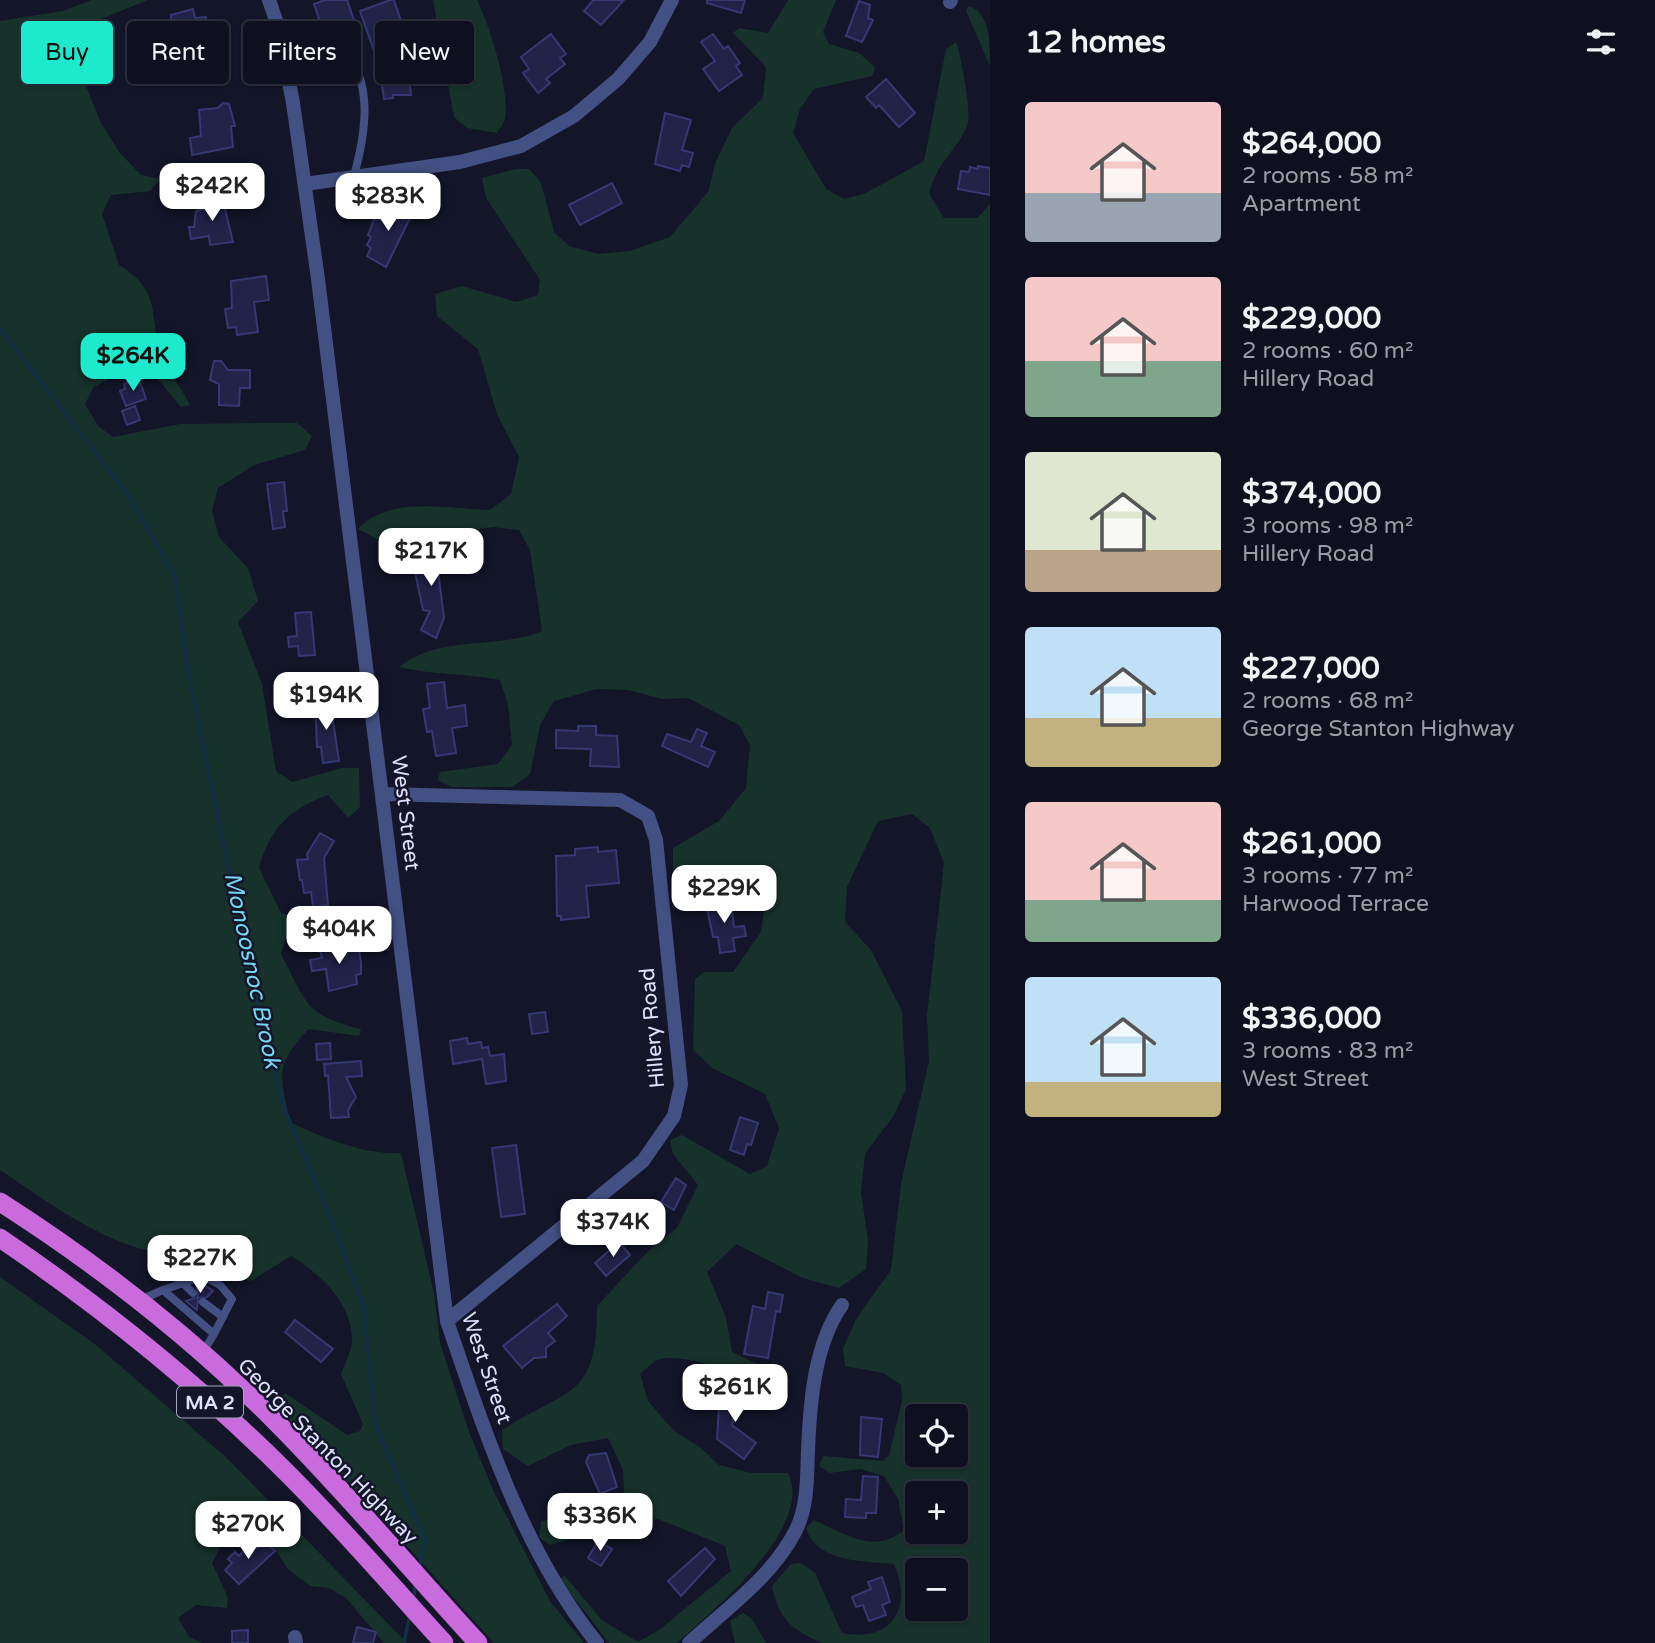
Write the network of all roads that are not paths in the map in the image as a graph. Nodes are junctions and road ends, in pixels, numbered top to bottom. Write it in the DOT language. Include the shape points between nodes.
graph roads {
  1 [pos="269,0"];
  2 [pos="672,0"];
  3 [pos="276,21"];
  4 [pos="289,84"];
  5 [pos="360,84"];
  6 [pos="354,176"];
  7 [pos="305,184"];
  8 [pos="383,794"];
  9 [pos="0,1202"];
  10 [pos="0,1238"];
  11 [pos="183,1283"];
  12 [pos="163,1290"];
  13 [pos="193,1293"];
  14 [pos="137,1301"];
  15 [pos="203,1302"];
  16 [pos="842,1305"];
  17 [pos="223,1317"];
  18 [pos="447,1321"];
  19 [pos="214,1334"];
  20 [pos="201,1354"];
  21 [pos="444,1643"];
  22 [pos="478,1643"];
  23 [pos="597,1643"];
  24 [pos="689,1643"];
  1 -- 3 [label="street, West Street"];
  2 -- 6 [label="street" via="650,42 618,79 574,116 521,146 460,162"];
  4 -- 7 [label="street, West Street"];
  5 -- 6 [label="lane" via="367,120"];
  6 -- 7 [label="street"];
  7 -- 8 [label="street, West Street"];
  8 -- 18 [label="street, West Street"];
  8 -- 18 [label="street, Hillery Road" via="620,800 648,816 656,840 681,1085 674,1116 643,1161"];
  9 -- 14 [label="highway, George Stanton Highway / MA 2"];
  10 -- 21 [label="highway, MA 2" via="85,1297 230,1419 326,1513"];
  11 -- 12 [label="lane"];
  11 -- 13 [label="lane"];
  11 -- 17 [label="lane" via="203,1276 220,1285 232,1299"];
  12 -- 14 [label="lane"];
  12 -- 19 [label="lane"];
  14 -- 20 [label="highway, George Stanton Highway / MA 2"];
  15 -- 17 [label="lane"];
  16 -- 24 [label="street" via="827,1328 817,1371 804,1503 796,1530 752,1586"];
  17 -- 19 [label="lane"];
  18 -- 23 [label="street, West Street" via="503,1477 531,1540"];
  19 -- 20 [label="lane"];
  20 -- 22 [label="highway, George Stanton Highway / MA 2" via="274,1420"];
}
